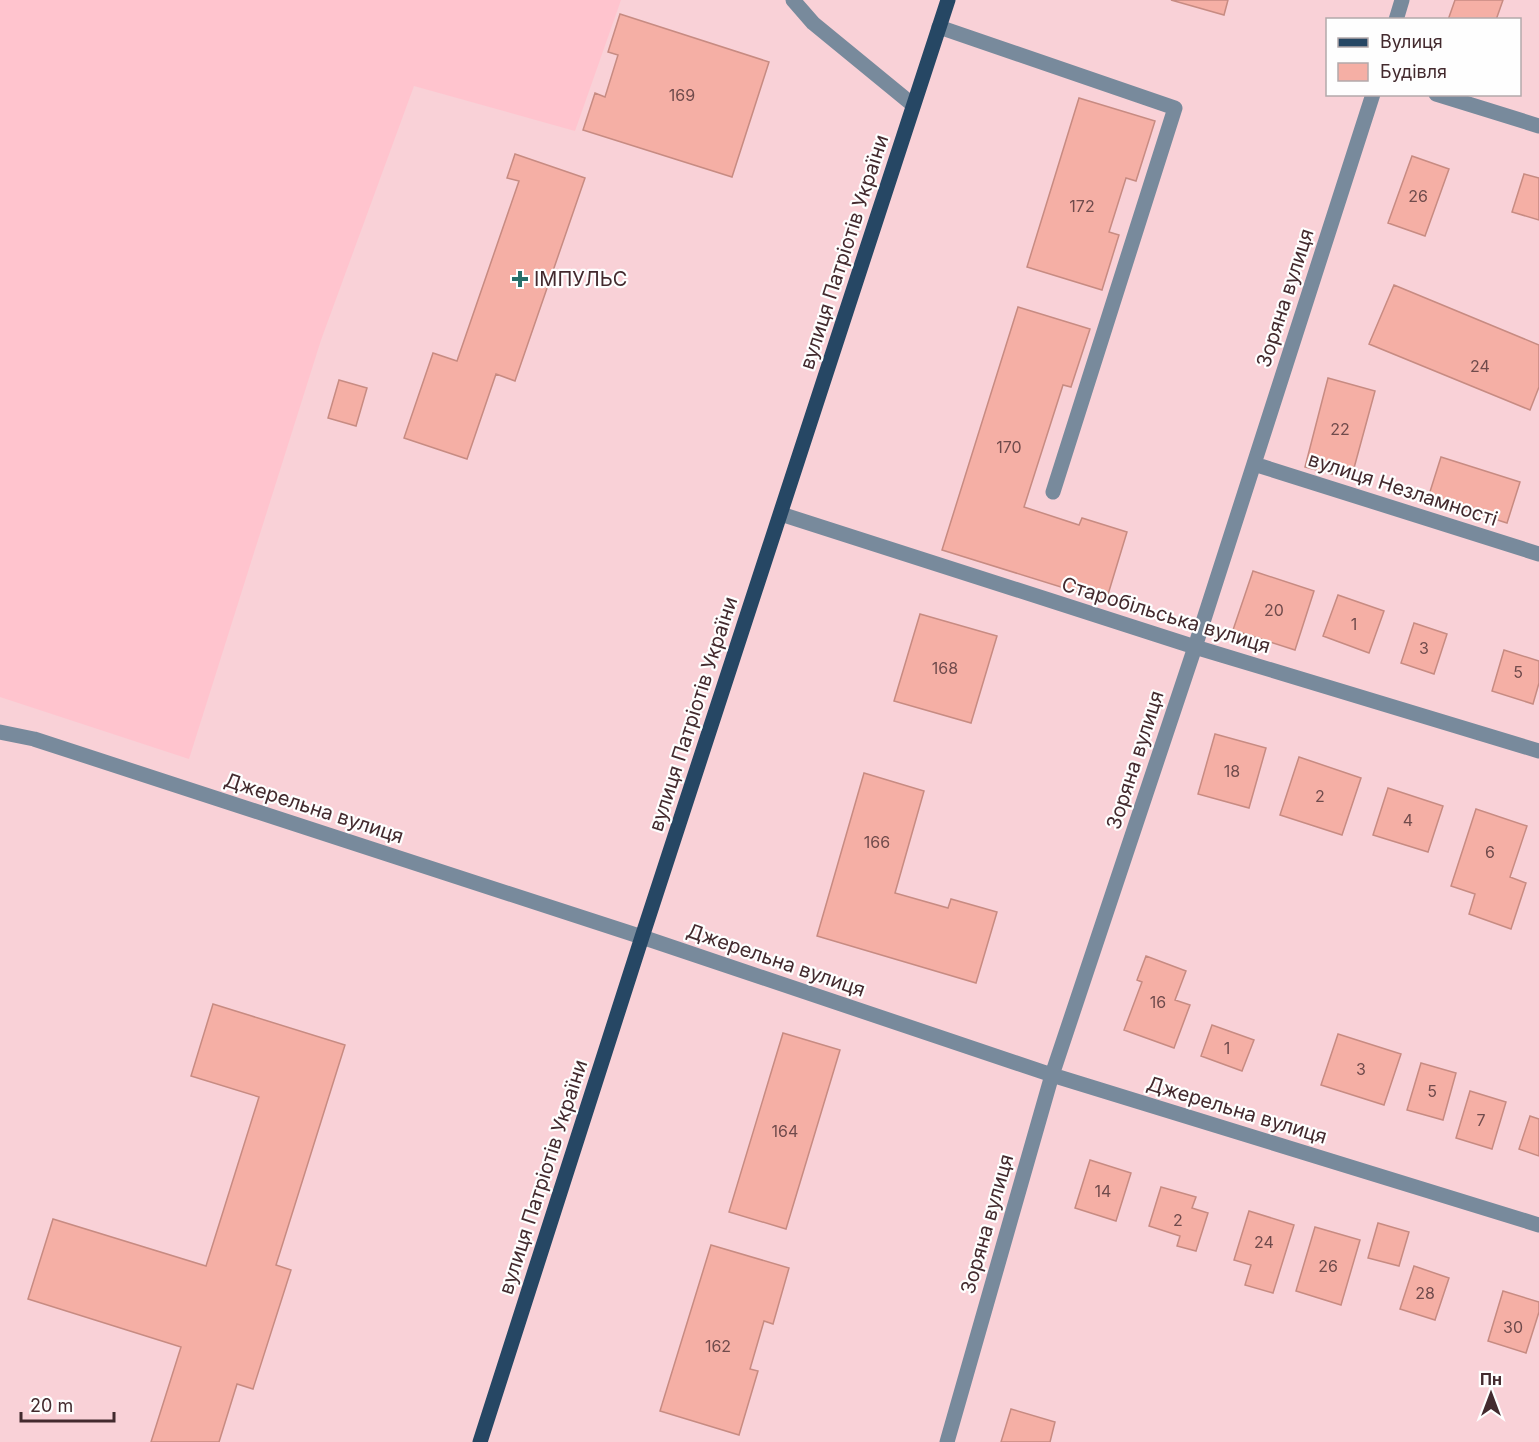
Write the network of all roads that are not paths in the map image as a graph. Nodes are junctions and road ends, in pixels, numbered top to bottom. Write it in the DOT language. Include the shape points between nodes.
graph roads {
  1 [pos="792,0"];
  2 [pos="948,0"];
  3 [pos="1402,0"];
  4 [pos="1397,18"];
  5 [pos="939,27"];
  6 [pos="1372,96"];
  7 [pos="1442,96"];
  8 [pos="913,105"];
  9 [pos="1539,126"];
  10 [pos="1254,464"];
  11 [pos="1053,492"];
  12 [pos="781,514"];
  13 [pos="1539,554"];
  14 [pos="1195,647"];
  15 [pos="0,732"];
  16 [pos="1539,751"];
  17 [pos="642,937"];
  18 [pos="1052,1075"];
  19 [pos="1539,1225"];
  20 [pos="480,1442"];
  21 [pos="946,1442"];
  1 -- 8 [label="street" via="813,23"];
  2 -- 5 [label="main road, вулиця Патріотів України"];
  3 -- 4 [label="street"];
  5 -- 8 [label="main road, вулиця Патріотів України"];
  5 -- 11 [label="street" via="1176,108"];
  6 -- 10 [label="street, Зоряна вулиця"];
  7 -- 9 [label="street"];
  8 -- 12 [label="main road, вулиця Патріотів України"];
  10 -- 13 [label="street, вулиця Незламності"];
  10 -- 14 [label="street, Зоряна вулиця"];
  12 -- 14 [label="street, Старобільська вулиця"];
  12 -- 17 [label="main road, вулиця Патріотів України"];
  14 -- 16 [label="street, Старобільська вулиця"];
  14 -- 18 [label="street, Зоряна вулиця"];
  15 -- 17 [label="street, Джерельна вулиця" via="34,739"];
  17 -- 18 [label="street, Джерельна вулиця"];
  17 -- 20 [label="main road, вулиця Патріотів України"];
  18 -- 19 [label="street, Джерельна вулиця"];
  18 -- 21 [label="street, Зоряна вулиця"];
}
